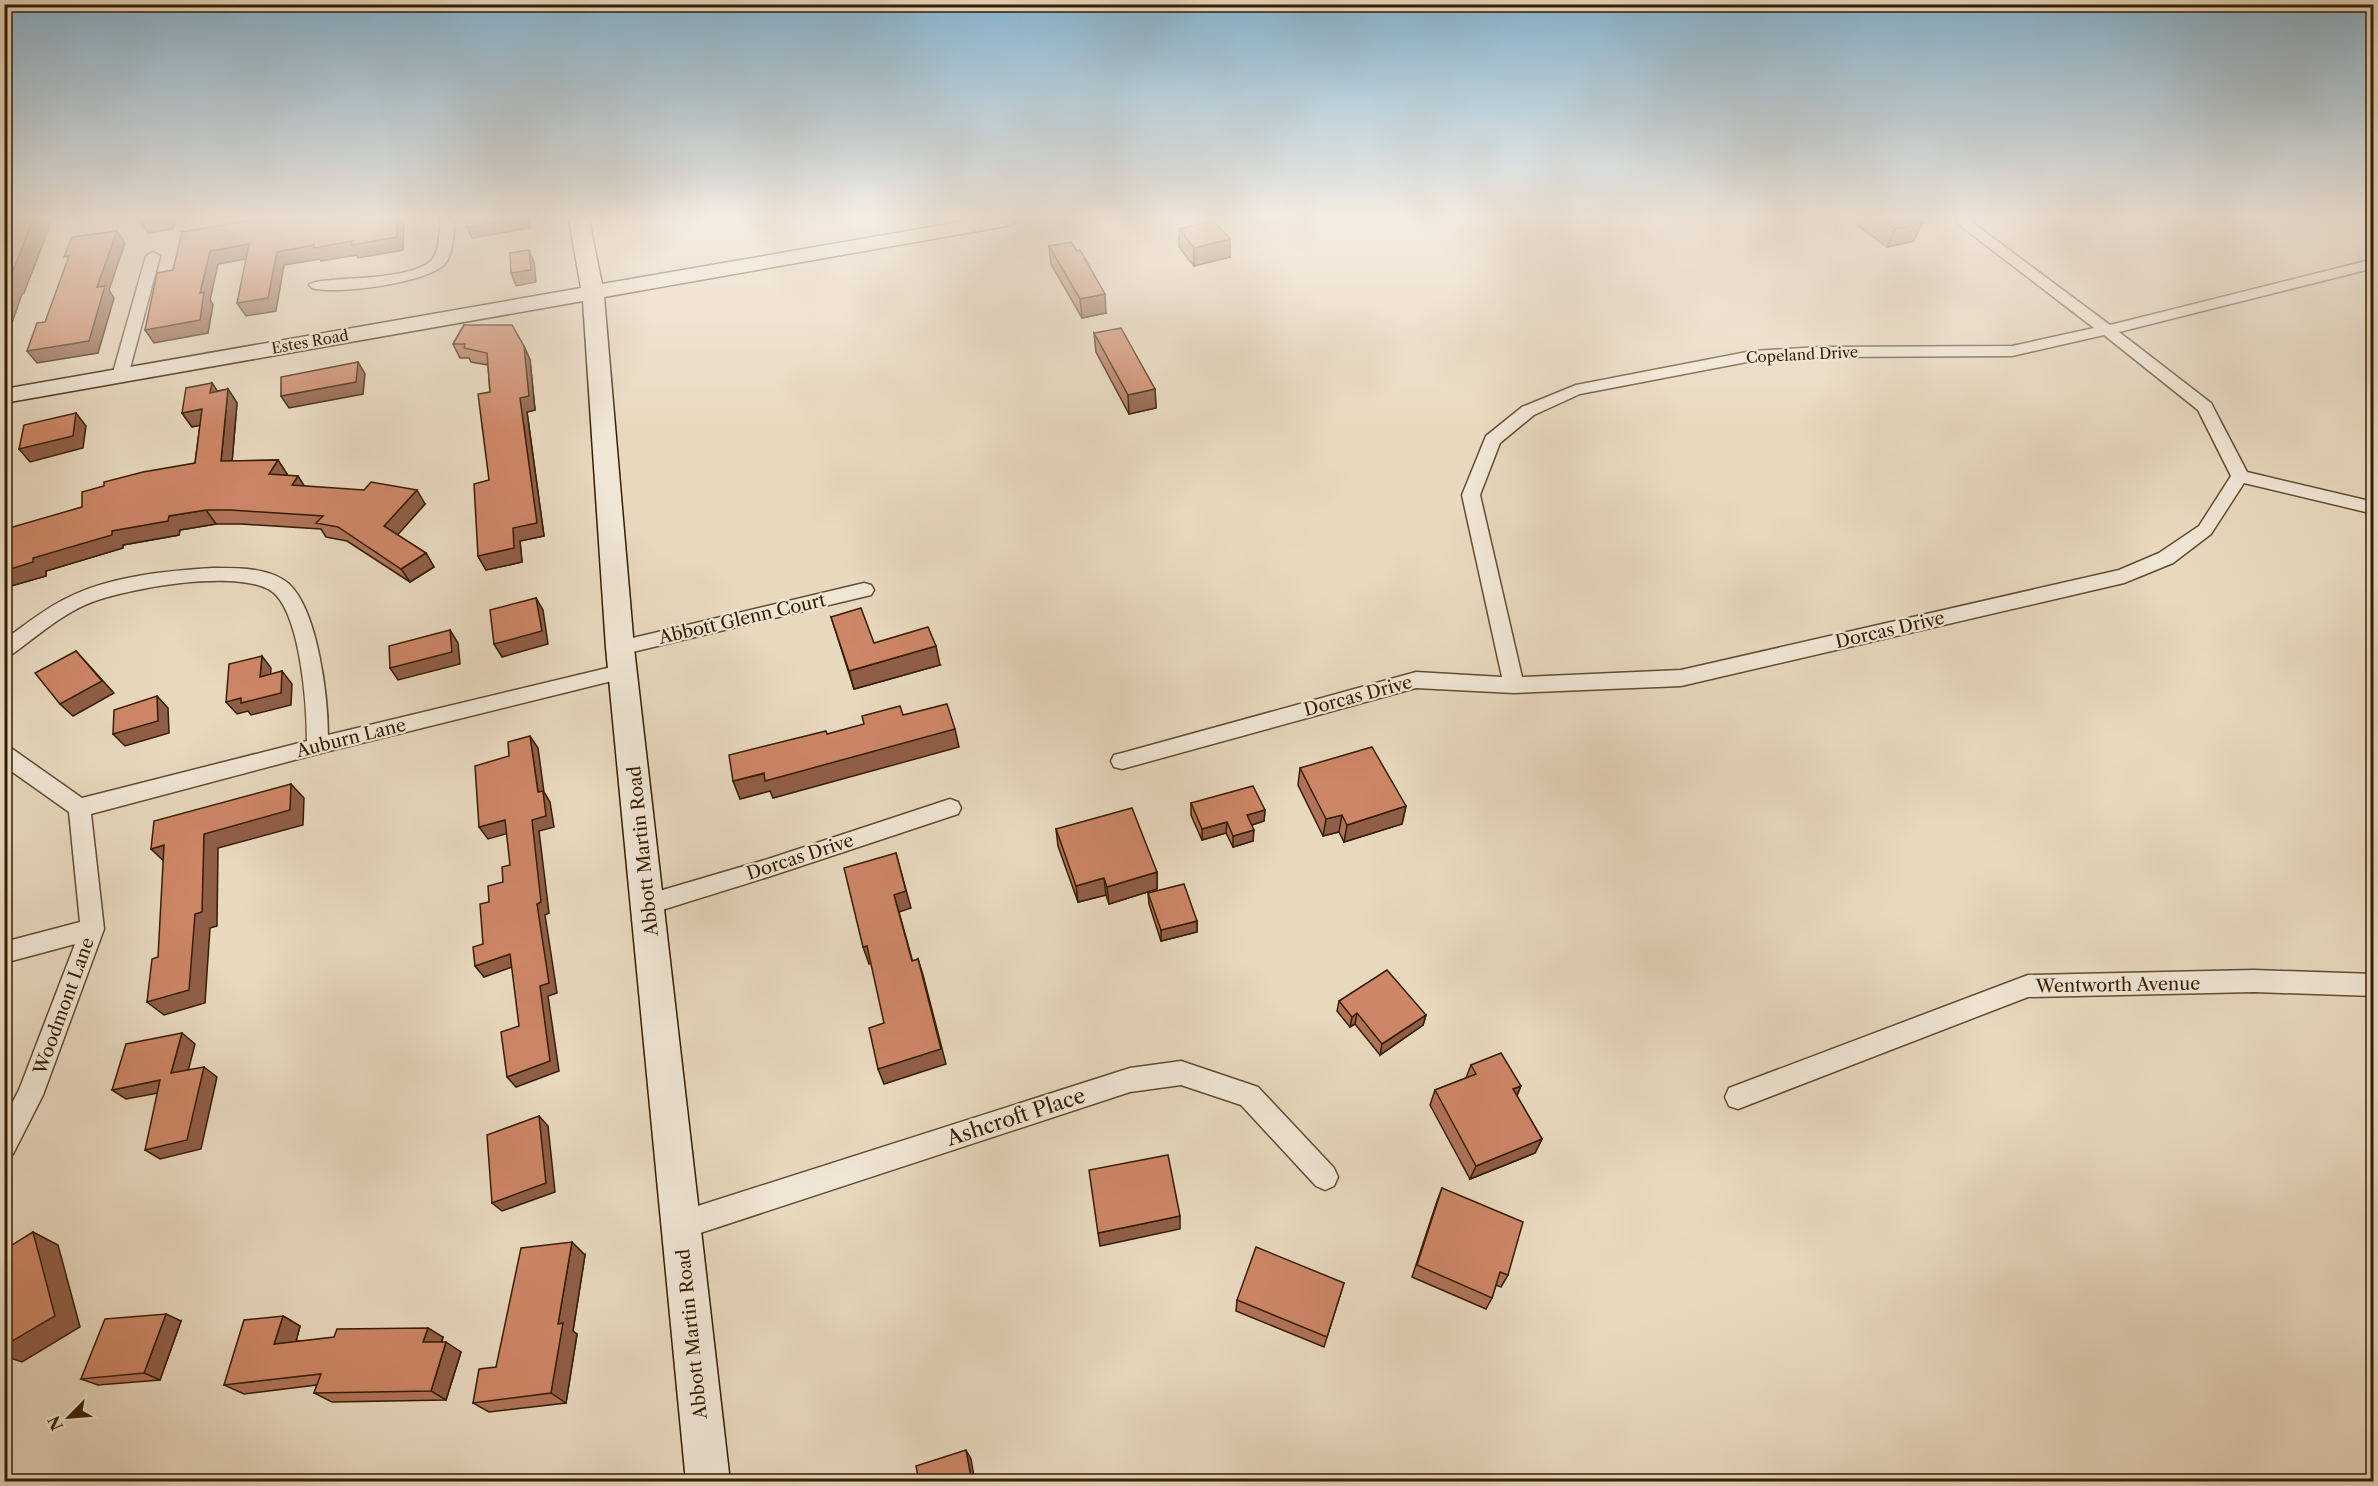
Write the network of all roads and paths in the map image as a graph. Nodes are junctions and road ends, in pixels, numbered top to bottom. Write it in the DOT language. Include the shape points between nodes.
graph roads {
  1 [pos="144,289"];
  2 [pos="608,289"];
  3 [pos="2053,289"];
  4 [pos="2268,289"];
  5 [pos="593,292"];
  6 [pos="2107,330"];
  7 [pos="120,376"];
  8 [pos="4,396"];
  9 [pos="2240,476"];
  10 [pos="2373,508"];
  11 [pos="864,590"];
  12 [pos="4,650"];
  13 [pos="622,659"];
  14 [pos="1514,685"];
  15 [pos="317,746"];
  16 [pos="4,754"];
  17 [pos="1122,761"];
  18 [pos="79,808"];
  19 [pos="950,808"];
  20 [pos="649,903"];
  21 [pos="92,929"];
  22 [pos="4,953"];
  23 [pos="2373,985"];
  24 [pos="1738,1097"];
  25 [pos="4,1145"];
  26 [pos="1325,1177"];
  27 [pos="680,1226"];
  28 [pos="708,1482"];
  1 -- 7 [label="street"];
  2 -- 5 [label="main road, Estes Road"];
  3 -- 6 [label="street"];
  4 -- 6 [label="street, Copeland Drive"];
  5 -- 7 [label="main road, Estes Road"];
  5 -- 13 [label="main road, Abbott Martin Road"];
  6 -- 9 [label="street" via="2205,407"];
  6 -- 14 [label="street, Copeland Drive" via="2012,351 1752,356 1576,390 1528,411 1492,440 1471,495"];
  7 -- 8 [label="main road, Estes Road"];
  9 -- 10 [label="street"];
  9 -- 14 [label="street, Dorcas Drive" via="2205,530 2166,558 2124,576 1681,678"];
  11 -- 13 [label="street, Abbott Glenn Court"];
  12 -- 15 [label="street" via="80,600 153,580 202,574 254,575 281,588 296,611 315,687"];
  13 -- 15 [label="street, Auburn Lane"];
  13 -- 20 [label="main road, Abbott Martin Road"];
  14 -- 17 [label="street, Dorcas Drive" via="1416,680"];
  15 -- 18 [label="street, Auburn Lane"];
  16 -- 18 [label="street"];
  18 -- 21 [label="street, Woodmont Lane"];
  19 -- 20 [label="street, Dorcas Drive"];
  20 -- 27 [label="main road, Abbott Martin Road"];
  21 -- 22 [label="street"];
  21 -- 25 [label="street, Woodmont Lane" via="30,1095"];
  23 -- 24 [label="street, Wentworth Avenue" via="2254,981 2028,986"];
  26 -- 27 [label="street, Ashcroft Place" via="1249,1096 1181,1073 1130,1080"];
  27 -- 28 [label="main road, Abbott Martin Road"];
}
